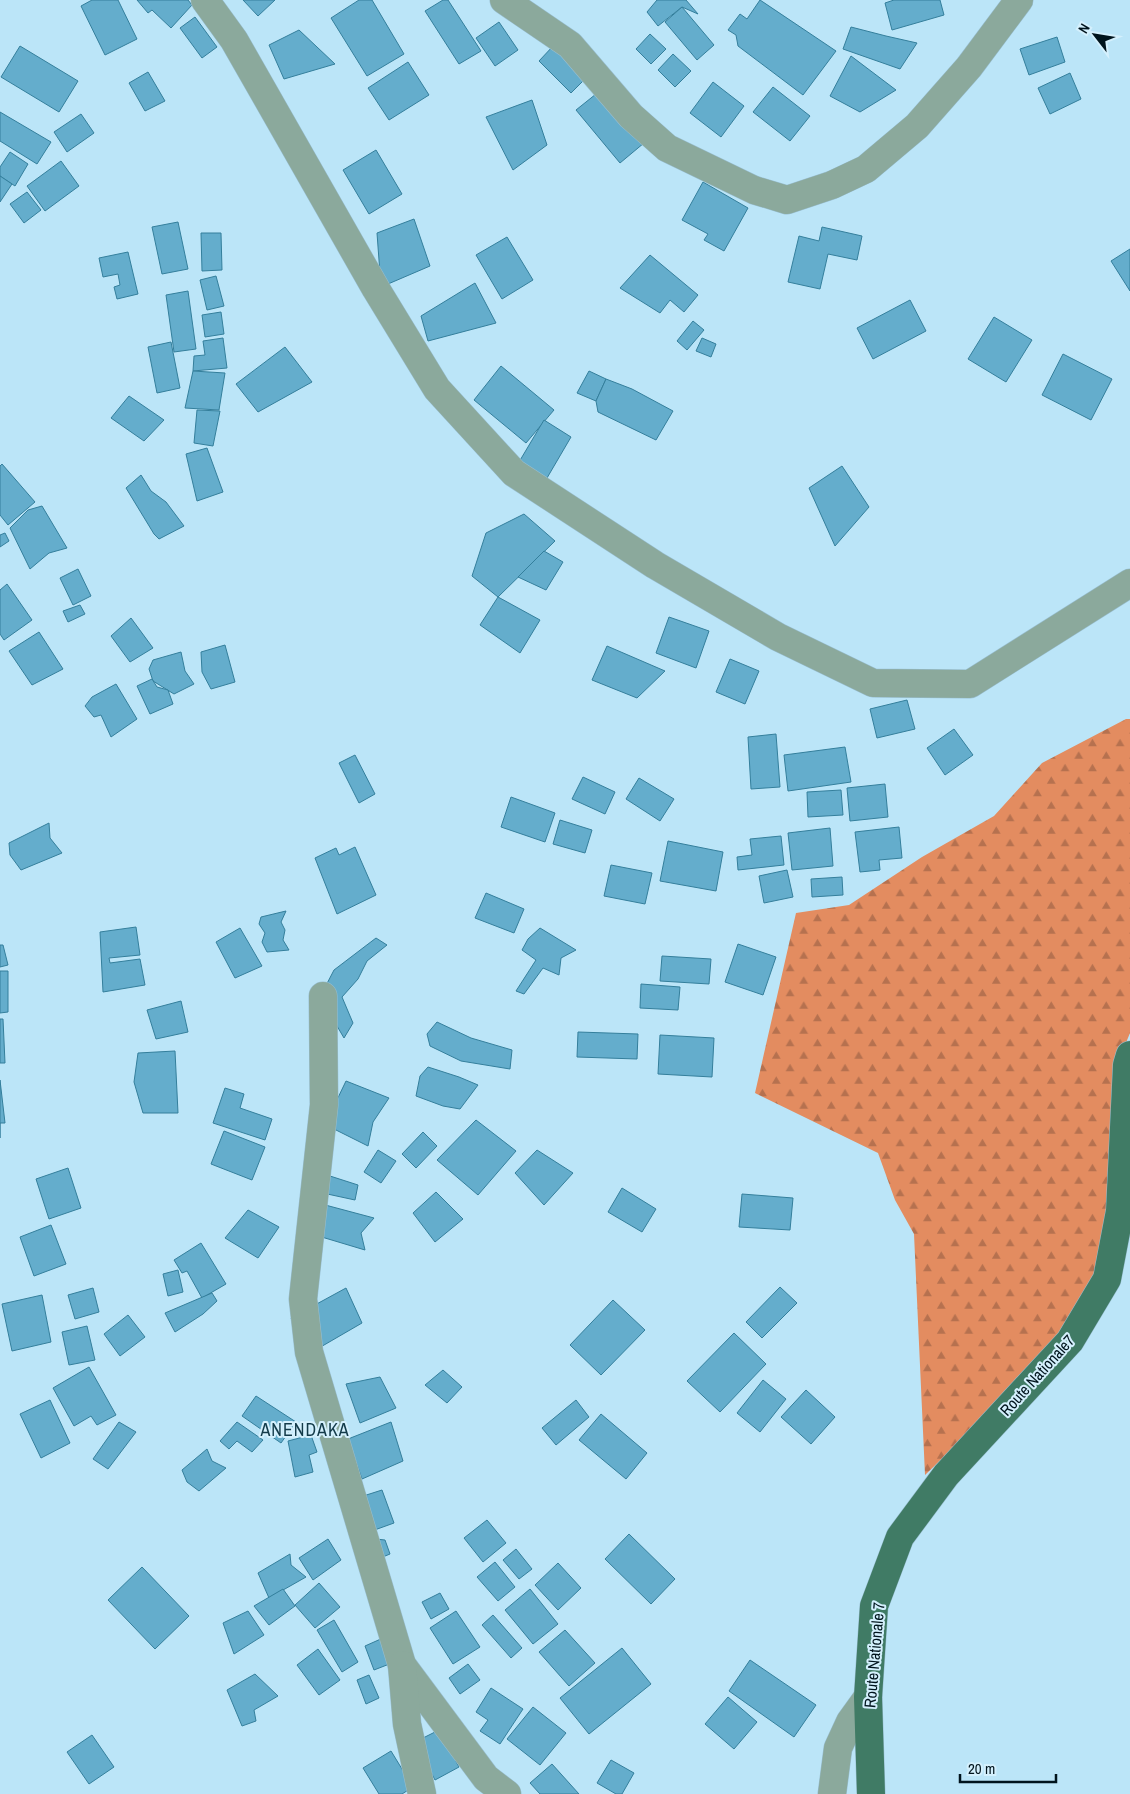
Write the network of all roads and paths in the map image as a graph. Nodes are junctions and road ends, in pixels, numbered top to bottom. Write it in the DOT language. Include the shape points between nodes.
graph roads {
  1 [pos="205,0"];
  2 [pos="504,0"];
  3 [pos="1019,0"];
  4 [pos="1130,583"];
  5 [pos="323,996"];
  6 [pos="1130,1055"];
  7 [pos="946,1475"];
  8 [pos="402,1665"];
  9 [pos="868,1697"];
  10 [pos="422,1794"];
  11 [pos="507,1794"];
  12 [pos="832,1794"];
  13 [pos="871,1794"];
  1 -- 4 [label="street" via="234,40 437,389 514,473 655,565 778,637 873,684 970,684"];
  2 -- 3 [label="street" via="570,45 630,116 667,148 754,190 787,200 832,186 866,169 917,126 969,67"];
  5 -- 8 [label="street" via="324,1104 303,1299 309,1352"];
  6 -- 7 [label="main road, Route Nationale7" via="1120,1211 1106,1279 1070,1341"];
  7 -- 9 [label="main road, Route Nationale 7" via="900,1537 874,1606"];
  8 -- 10 [label="street" via="407,1724"];
  8 -- 11 [label="street" via="486,1778"];
  9 -- 12 [label="street" via="850,1722 838,1748"];
  9 -- 13 [label="main road, Route Nationale 7"];
}
